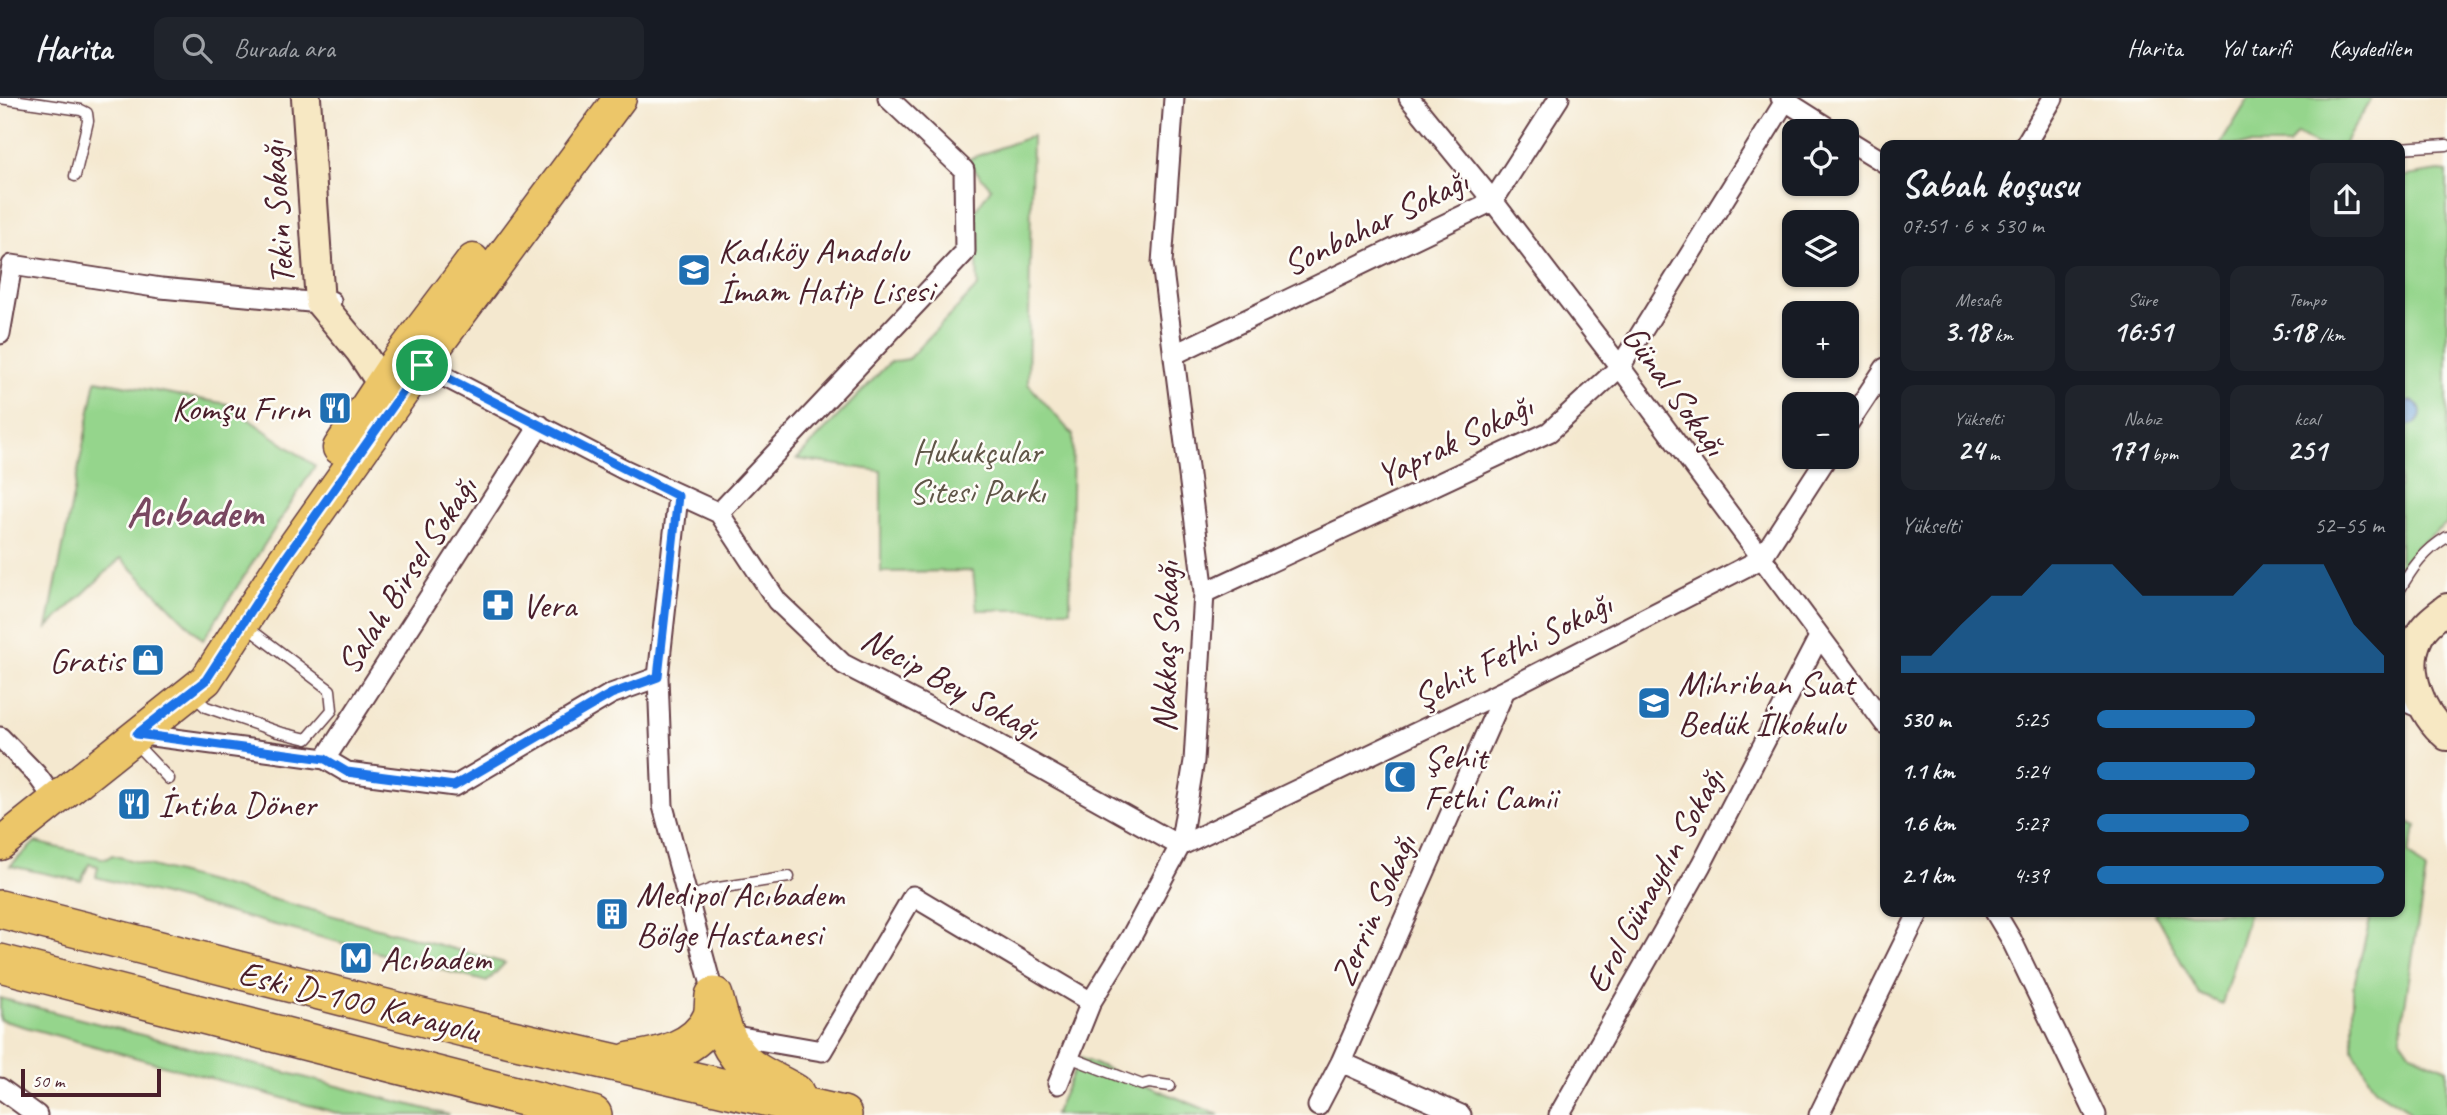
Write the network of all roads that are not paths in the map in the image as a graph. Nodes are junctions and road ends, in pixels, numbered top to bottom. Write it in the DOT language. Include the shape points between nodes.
graph roads {
  1 [pos="0,98"];
  2 [pos="306,98"];
  3 [pos="320,98"];
  4 [pos="598,98"];
  5 [pos="620,98"];
  6 [pos="888,98"];
  7 [pos="1174,98"];
  8 [pos="1409,98"];
  9 [pos="1559,98"];
  10 [pos="2053,98"];
  11 [pos="1784,99"];
  12 [pos="1815,119"];
  13 [pos="2028,140"];
  14 [pos="2447,145"];
  15 [pos="1859,147"];
  16 [pos="2405,148"];
  17 [pos="1880,160"];
  18 [pos="75,176"];
  19 [pos="1493,201"];
  20 [pos="326,302"];
  21 [pos="0,334"];
  22 [pos="1175,354"];
  23 [pos="1620,367"];
  24 [pos="399,371"];
  25 [pos="1880,376"];
  26 [pos="1859,407"];
  27 [pos="540,425"];
  28 [pos="1819,469"];
  29 [pos="678,496"];
  30 [pos="719,513"];
  31 [pos="2447,537"];
  32 [pos="1761,559"];
  33 [pos="2405,581"];
  34 [pos="1204,593"];
  35 [pos="2447,608"];
  36 [pos="243,624"];
  37 [pos="1819,637"];
  38 [pos="658,677"];
  39 [pos="1505,691"];
  40 [pos="190,693"];
  41 [pos="2405,702"];
  42 [pos="2425,710"];
  43 [pos="1880,717"];
  44 [pos="134,736"];
  45 [pos="2447,736"];
  46 [pos="0,737"];
  47 [pos="325,759"];
  48 [pos="169,779"];
  49 [pos="49,791"];
  50 [pos="0,820"];
  51 [pos="0,844"];
  52 [pos="1180,846"];
  53 [pos="789,877"];
  54 [pos="688,898"];
  55 [pos="0,909"];
  56 [pos="1917,917"];
  57 [pos="1998,917"];
  58 [pos="0,963"];
  59 [pos="714,996"];
  60 [pos="1091,1002"];
  61 [pos="724,1034"];
  62 [pos="1069,1057"];
  63 [pos="1341,1062"];
  64 [pos="619,1063"];
  65 [pos="1058,1084"];
  66 [pos="1170,1086"];
  67 [pos="2,1094"];
  68 [pos="1316,1110"];
  69 [pos="831,1112"];
  70 [pos="37,1115"];
  71 [pos="593,1115"];
  72 [pos="1461,1115"];
  73 [pos="1559,1115"];
  74 [pos="1818,1115"];
  75 [pos="2096,1115"];
  1 -- 18 [label="lane" via="87,113"];
  2 -- 20 [label="street, Tekin Sokağı"];
  3 -- 20 [label="street, Tekin Sokağı"];
  4 -- 24 [label="main road"];
  5 -- 24 [label="main road"];
  6 -- 30 [label="street" via="964,170 965,252"];
  7 -- 22 [label="street, Nakkaş Sokağı" via="1162,263"];
  8 -- 19 [label="street, Günal Sokağı"];
  9 -- 19 [label="street, Sonbahar Sokağı"];
  10 -- 13 [label="street"];
  11 -- 12 [label="street"];
  11 -- 23 [label="street, Yaprak Sokağı"];
  14 -- 16 [label="lane"];
  15 -- 17 [label="street"];
  19 -- 22 [label="street, Sonbahar Sokağı"];
  19 -- 23 [label="street, Günal Sokağı"];
  20 -- 21 [label="street" via="161,288 12,265"];
  20 -- 24 [label="street, Tekin Sokağı" via="365,346"];
  22 -- 34 [label="street, Nakkaş Sokağı"];
  23 -- 32 [label="street, Günal Sokağı"];
  23 -- 34 [label="street, Yaprak Sokağı" via="1549,432"];
  24 -- 27 [label="street"];
  24 -- 36 [label="main road"];
  24 -- 49 [label="main road" via="197,662"];
  25 -- 26 [label="street"];
  27 -- 29 [label="street"];
  27 -- 47 [label="street, Salah Birsel Sokağı"];
  28 -- 32 [label="street, Şehit Fethi Sokağı"];
  29 -- 30 [label="street"];
  29 -- 38 [label="street"];
  30 -- 52 [label="street, Necip Bey Sokağı" via="776,601 843,664"];
  31 -- 33 [label="lane" via="2432,546"];
  32 -- 37 [label="street, Günal Sokağı"];
  32 -- 39 [label="street, Şehit Fethi Sokağı"];
  34 -- 52 [label="street, Nakkaş Sokağı" via="1194,761"];
  35 -- 42 [label="street" via="2418,637 2414,685"];
  36 -- 40 [label="main road" via="206,680"];
  36 -- 40 [label="lane" via="330,690 332,710 307,739 206,707"];
  37 -- 43 [label="street, Günal Sokağı"];
  37 -- 73 [label="street, Erol Günaydın Sokağı" via="1701,865"];
  38 -- 47 [label="street" via="611,694 454,786 347,772"];
  38 -- 54 [label="street" via="663,806"];
  39 -- 52 [label="street, Şehit Fethi Sokağı"];
  39 -- 63 [label="street, Zerrin Sokağı"];
  40 -- 44 [label="main road"];
  41 -- 42 [label="street"];
  42 -- 45 [label="street"];
  44 -- 47 [label="street"];
  44 -- 48 [label="lane"];
  44 -- 49 [label="main road"];
  46 -- 49 [label="street"];
  49 -- 50 [label="main road"];
  49 -- 51 [label="main road"];
  52 -- 60 [label="street, Nakkaş Sokağı"];
  53 -- 54 [label="lane" via="712,889"];
  54 -- 59 [label="street"];
  55 -- 64 [label="highway, Eski D-100 Karayolu"];
  56 -- 74 [label="street"];
  57 -- 75 [label="street"];
  58 -- 71 [label="highway, Eski D-100 Karayolu"];
  59 -- 61 [label="highway"];
  59 -- 64 [label="highway" via="709,1022 676,1051"];
  60 -- 61 [label="street" via="913,896 822,1051"];
  60 -- 62 [label="street, Nakkaş Sokağı"];
  61 -- 69 [label="highway" via="751,1069"];
  62 -- 65 [label="street, Nakkaş Sokağı"];
  62 -- 66 [label="lane" via="1142,1085"];
  63 -- 68 [label="street, Zerrin Sokağı"];
  63 -- 72 [label="street"];
  64 -- 69 [label="highway, Eski D-100 Karayolu"];
  67 -- 70 [label="street"];
}
